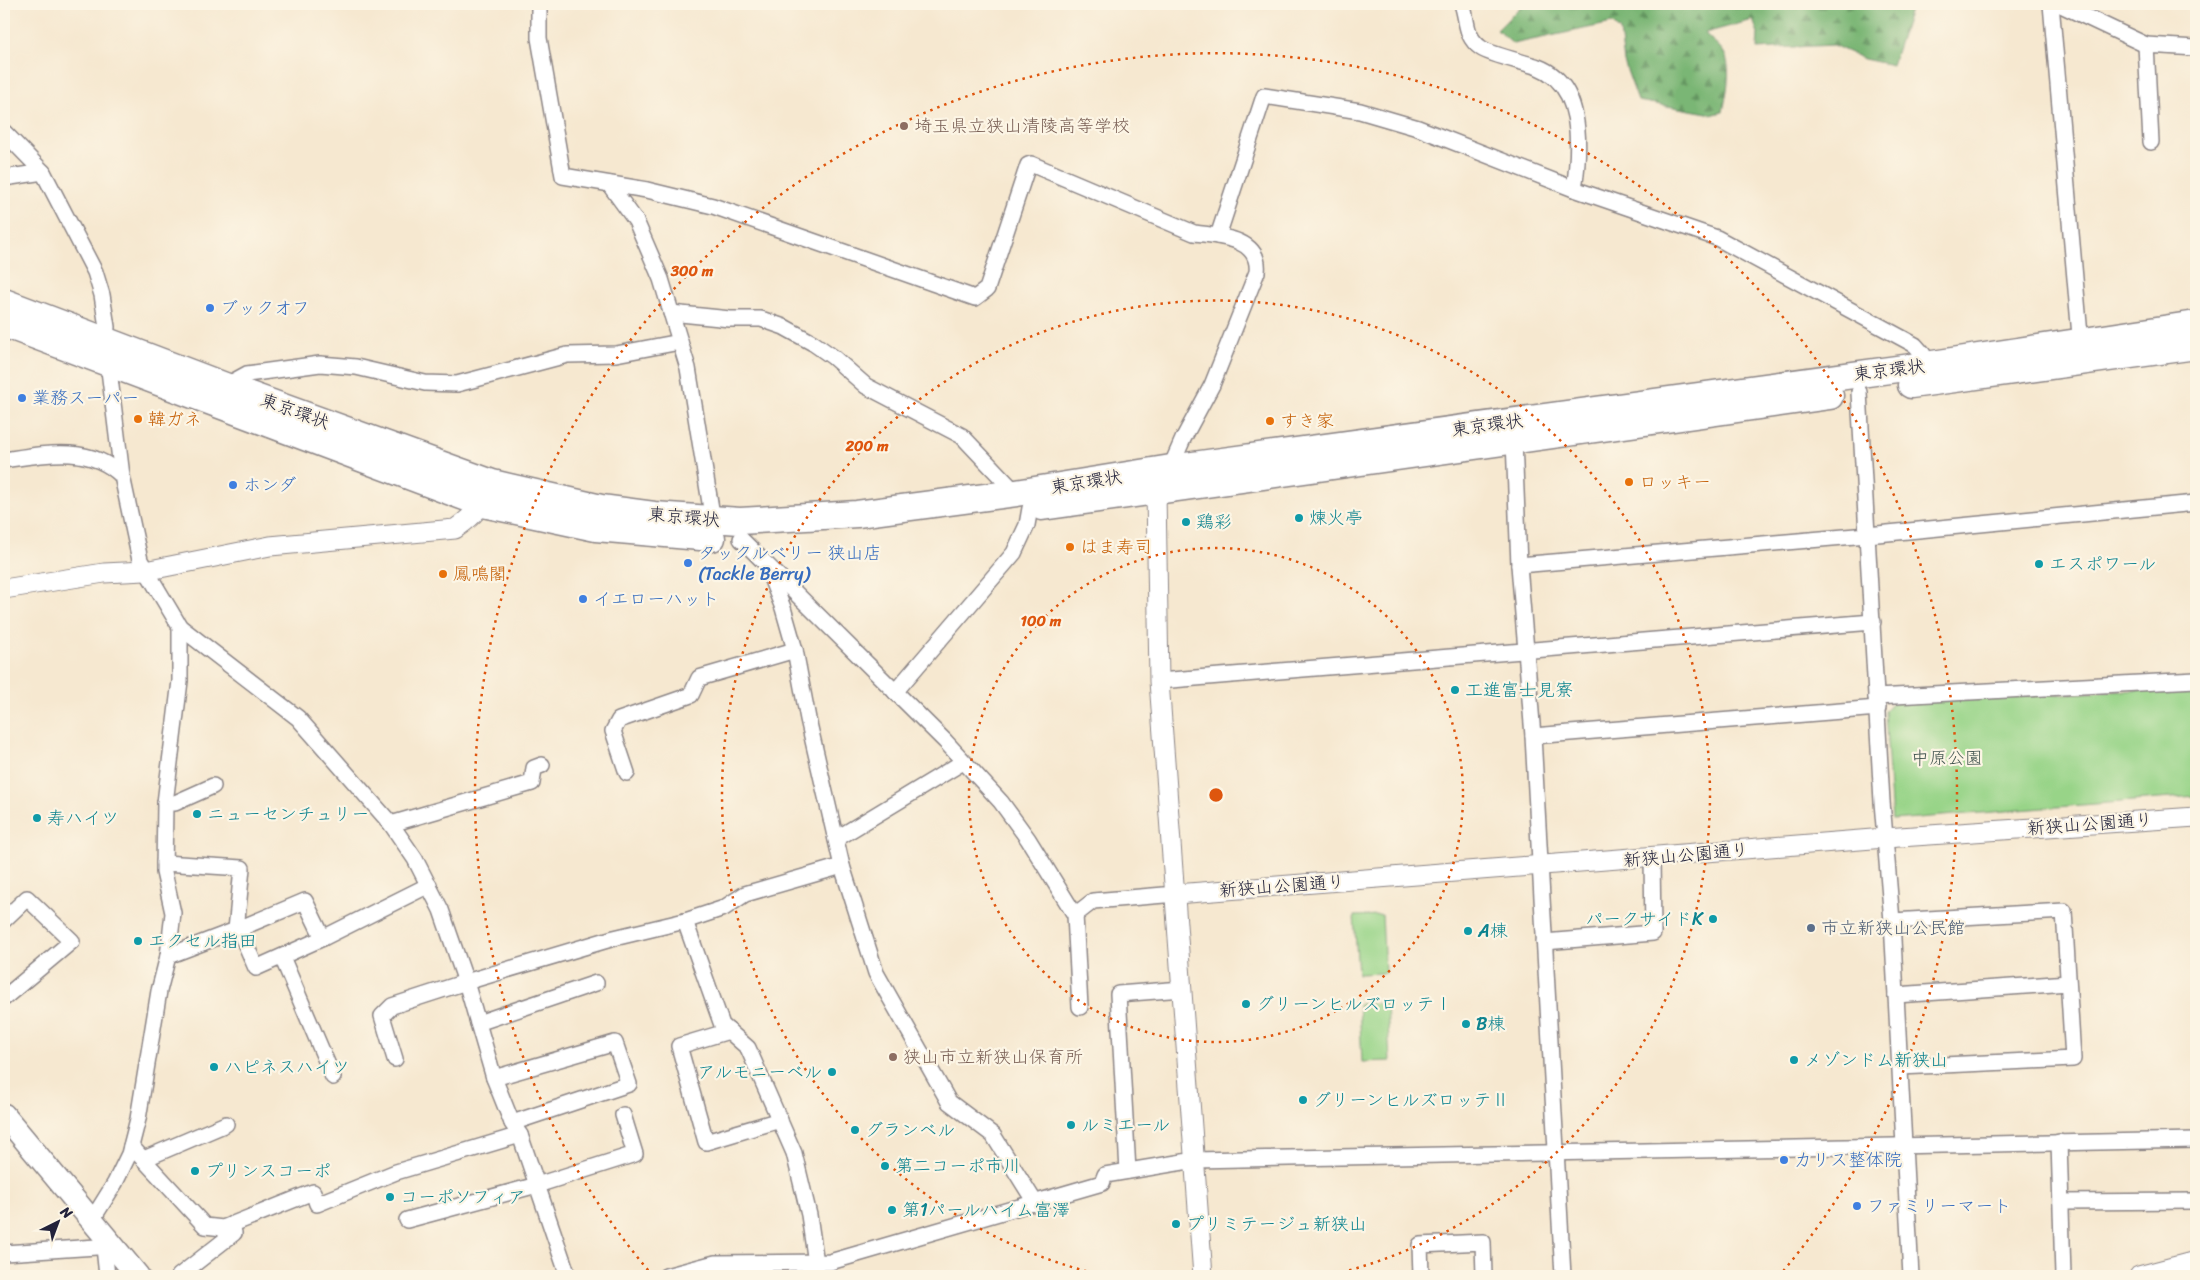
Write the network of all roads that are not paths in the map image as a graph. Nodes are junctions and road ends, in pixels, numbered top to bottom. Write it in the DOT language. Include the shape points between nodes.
graph roads {
  1 [pos="539,4"];
  2 [pos="1462,4"];
  3 [pos="2051,4"];
  4 [pos="2060,4"];
  5 [pos="2146,45"];
  6 [pos="2196,48"];
  7 [pos="4,132"];
  8 [pos="2151,142"];
  9 [pos="43,172"];
  10 [pos="4,178"];
  11 [pos="609,184"];
  12 [pos="1574,189"];
  13 [pos="1218,236"];
  14 [pos="4,302"];
  15 [pos="672,313"];
  16 [pos="4,324"];
  17 [pos="2196,324"];
  18 [pos="680,342"];
  19 [pos="2196,346"];
  20 [pos="107,352"];
  21 [pos="2082,353"];
  22 [pos="1926,366"];
  23 [pos="225,386"];
  24 [pos="1859,392"];
  25 [pos="1514,441"];
  26 [pos="4,460"];
  27 [pos="1171,468"];
  28 [pos="122,476"];
  29 [pos="1156,491"];
  30 [pos="488,493"];
  31 [pos="1023,501"];
  32 [pos="2196,503"];
  33 [pos="712,521"];
  34 [pos="1867,535"];
  35 [pos="740,539"];
  36 [pos="766,565"];
  37 [pos="1519,565"];
  38 [pos="145,571"];
  39 [pos="4,589"];
  40 [pos="1873,622"];
  41 [pos="180,627"];
  42 [pos="796,650"];
  43 [pos="1527,650"];
  44 [pos="2196,680"];
  45 [pos="1159,681"];
  46 [pos="895,692"];
  47 [pos="1877,702"];
  48 [pos="1534,736"];
  49 [pos="963,762"];
  50 [pos="542,765"];
  51 [pos="627,773"];
  52 [pos="213,786"];
  53 [pos="165,803"];
  54 [pos="2196,817"];
  55 [pos="391,824"];
  56 [pos="1885,838"];
  57 [pos="836,839"];
  58 [pos="1652,857"];
  59 [pos="164,863"];
  60 [pos="842,866"];
  61 [pos="1540,867"];
  62 [pos="429,885"];
  63 [pos="1176,894"];
  64 [pos="1075,915"];
  65 [pos="4,920"];
  66 [pos="685,921"];
  67 [pos="1892,921"];
  68 [pos="238,930"];
  69 [pos="323,938"];
  70 [pos="1544,942"];
  71 [pos="168,956"];
  72 [pos="282,957"];
  73 [pos="466,982"];
  74 [pos="596,983"];
  75 [pos="2068,983"];
  76 [pos="1182,989"];
  77 [pos="1896,995"];
  78 [pos="4,998"];
  79 [pos="1080,1007"];
  80 [pos="478,1023"];
  81 [pos="730,1031"];
  82 [pos="395,1059"];
  83 [pos="1900,1067"];
  84 [pos="333,1077"];
  85 [pos="494,1078"];
  86 [pos="4,1115"];
  87 [pos="623,1115"];
  88 [pos="780,1120"];
  89 [pos="226,1124"];
  90 [pos="516,1129"];
  91 [pos="2196,1140"];
  92 [pos="2059,1142"];
  93 [pos="131,1146"];
  94 [pos="1904,1146"];
  95 [pos="1557,1153"];
  96 [pos="144,1159"];
  97 [pos="1195,1160"];
  98 [pos="1128,1171"];
  99 [pos="537,1184"];
  100 [pos="2196,1201"];
  101 [pos="2061,1202"];
  102 [pos="1036,1204"];
  103 [pos="92,1220"];
  104 [pos="408,1220"];
  105 [pos="232,1224"];
  106 [pos="108,1246"];
  107 [pos="4,1253"];
  108 [pos="2196,1261"];
  109 [pos="816,1263"];
  110 [pos="107,1276"];
  111 [pos="138,1276"];
  112 [pos="179,1276"];
  113 [pos="568,1276"];
  114 [pos="666,1276"];
  115 [pos="1203,1276"];
  116 [pos="1421,1276"];
  117 [pos="1484,1276"];
  118 [pos="1563,1276"];
  119 [pos="1911,1276"];
  120 [pos="2064,1276"];
  121 [pos="2138,1276"];
  1 -- 11 [label="street" via="538,38 563,176"];
  2 -- 12 [label="street" via="1466,28 1481,48 1541,68 1560,83 1577,118 1578,158"];
  3 -- 21 [label="street"];
  4 -- 5 [label="street"];
  5 -- 6 [label="street"];
  5 -- 8 [label="street"];
  7 -- 9 [label="street"];
  9 -- 10 [label="street"];
  9 -- 20 [label="street" via="95,272 107,327"];
  11 -- 13 [label="street" via="713,206 975,298 987,289 1031,164 1194,232"];
  11 -- 15 [label="street" via="636,221"];
  12 -- 13 [label="street" via="1379,116 1264,96"];
  12 -- 22 [label="street" via="1717,238 1915,345 1923,354"];
  13 -- 27 [label="street" via="1248,247 1255,253 1257,272 1212,385 1182,439"];
  14 -- 20 [label="highway, 東京環状"];
  15 -- 18 [label="street"];
  15 -- 31 [label="street" via="730,320 761,319 784,327 820,348 866,386 962,436"];
  16 -- 20 [label="highway, 東京環状"];
  17 -- 21 [label="highway, 東京環状"];
  18 -- 23 [label="street" via="616,354 567,355 457,384 425,383 356,367 320,364 247,374"];
  18 -- 33 [label="street" via="688,368"];
  19 -- 21 [label="highway, 東京環状"];
  20 -- 23 [label="highway, 東京環状"];
  20 -- 28 [label="street"];
  20 -- 30 [label="highway, 東京環状"];
  21 -- 22 [label="highway, 東京環状"];
  21 -- 24 [label="highway, 東京環状"];
  22 -- 27 [label="highway, 東京環状"];
  23 -- 30 [label="highway, 東京環状"];
  24 -- 25 [label="highway, 東京環状"];
  24 -- 34 [label="street"];
  25 -- 29 [label="highway, 東京環状"];
  25 -- 37 [label="street"];
  26 -- 28 [label="street" via="70,454 98,460"];
  27 -- 29 [label="street"];
  27 -- 31 [label="highway, 東京環状"];
  28 -- 38 [label="street"];
  29 -- 31 [label="highway, 東京環状"];
  29 -- 45 [label="street"];
  30 -- 33 [label="highway, 東京環状"];
  30 -- 35 [label="highway, 東京環状" via="596,528"];
  30 -- 38 [label="street" via="468,520 455,529 270,546"];
  31 -- 33 [label="highway, 東京環状" via="814,519"];
  31 -- 35 [label="highway, 東京環状" via="857,531"];
  31 -- 46 [label="street" via="1027,526 1014,553"];
  32 -- 34 [label="street"];
  34 -- 37 [label="street"];
  34 -- 40 [label="street"];
  35 -- 36 [label="street"];
  36 -- 42 [label="street"];
  36 -- 46 [label="street"];
  37 -- 43 [label="street"];
  38 -- 39 [label="street" via="104,573"];
  38 -- 41 [label="street"];
  40 -- 43 [label="street"];
  40 -- 47 [label="street"];
  41 -- 53 [label="street" via="180,681"];
  41 -- 55 [label="street" via="298,718"];
  42 -- 51 [label="street" via="699,678 691,696 619,720 613,731"];
  42 -- 57 [label="street" via="808,719"];
  43 -- 45 [label="street"];
  43 -- 48 [label="street"];
  44 -- 47 [label="street"];
  45 -- 63 [label="street"];
  46 -- 49 [label="street"];
  47 -- 48 [label="street"];
  47 -- 56 [label="street"];
  48 -- 61 [label="street"];
  49 -- 57 [label="street"];
  49 -- 64 [label="street" via="1001,802"];
  50 -- 55 [label="street" via="534,768 532,783"];
  52 -- 53 [label="street" via="175,803"];
  53 -- 59 [label="street"];
  54 -- 56 [label="street, 新狭山公園通り"];
  55 -- 62 [label="street"];
  56 -- 58 [label="street, 新狭山公園通り"];
  56 -- 67 [label="street"];
  57 -- 60 [label="street"];
  58 -- 61 [label="street, 新狭山公園通り"];
  58 -- 70 [label="street" via="1653,933"];
  59 -- 68 [label="street" via="242,868"];
  59 -- 71 [label="street" via="173,913"];
  60 -- 66 [label="street" via="745,894 724,908"];
  60 -- 102 [label="street" via="876,973 918,1050 949,1102 993,1135"];
  61 -- 63 [label="street, 新狭山公園通り"];
  61 -- 70 [label="street"];
  62 -- 69 [label="street"];
  62 -- 73 [label="street"];
  63 -- 64 [label="street" via="1093,901"];
  63 -- 76 [label="street"];
  64 -- 79 [label="street"];
  65 -- 78 [label="street" via="28,898 72,941"];
  66 -- 73 [label="street" via="614,938"];
  66 -- 81 [label="street" via="722,1024"];
  67 -- 75 [label="street" via="2064,911"];
  67 -- 77 [label="street"];
  68 -- 69 [label="street" via="305,900"];
  68 -- 71 [label="street"];
  68 -- 72 [label="street" via="256,968"];
  69 -- 72 [label="street"];
  70 -- 95 [label="street"];
  71 -- 93 [label="street"];
  72 -- 84 [label="street"];
  73 -- 80 [label="street"];
  73 -- 82 [label="street" via="392,1006 382,1016"];
  74 -- 80 [label="street"];
  75 -- 77 [label="street"];
  75 -- 83 [label="street" via="2073,1060"];
  76 -- 97 [label="street"];
  76 -- 98 [label="street" via="1118,994"];
  77 -- 83 [label="street"];
  80 -- 85 [label="street"];
  81 -- 88 [label="street" via="748,1048"];
  81 -- 88 [label="street" via="679,1046 706,1142"];
  83 -- 94 [label="street"];
  85 -- 90 [label="street"];
  85 -- 90 [label="street" via="615,1043 629,1084"];
  86 -- 103 [label="main road"];
  87 -- 99 [label="street" via="635,1154"];
  88 -- 109 [label="street" via="794,1153 809,1215"];
  89 -- 96 [label="street"];
  90 -- 99 [label="street"];
  90 -- 105 [label="street" via="317,1204 313,1192"];
  91 -- 92 [label="street"];
  92 -- 94 [label="street"];
  92 -- 101 [label="street"];
  93 -- 96 [label="street"];
  93 -- 103 [label="street" via="115,1183"];
  94 -- 95 [label="street"];
  94 -- 119 [label="street"];
  95 -- 97 [label="street"];
  95 -- 118 [label="street"];
  96 -- 105 [label="street" via="205,1226 223,1228"];
  97 -- 98 [label="street"];
  97 -- 115 [label="street"];
  98 -- 102 [label="street" via="1105,1175 1102,1183"];
  99 -- 104 [label="street"];
  99 -- 113 [label="street"];
  100 -- 101 [label="street"];
  101 -- 120 [label="street"];
  102 -- 109 [label="street" via="830,1262"];
  103 -- 106 [label="main road"];
  105 -- 112 [label="street" via="234,1233"];
  106 -- 107 [label="street"];
  106 -- 110 [label="street"];
  106 -- 111 [label="main road"];
  108 -- 121 [label="street"];
  109 -- 114 [label="street" via="715,1263"];
  116 -- 117 [label="street" via="1420,1245 1482,1242"];
}
